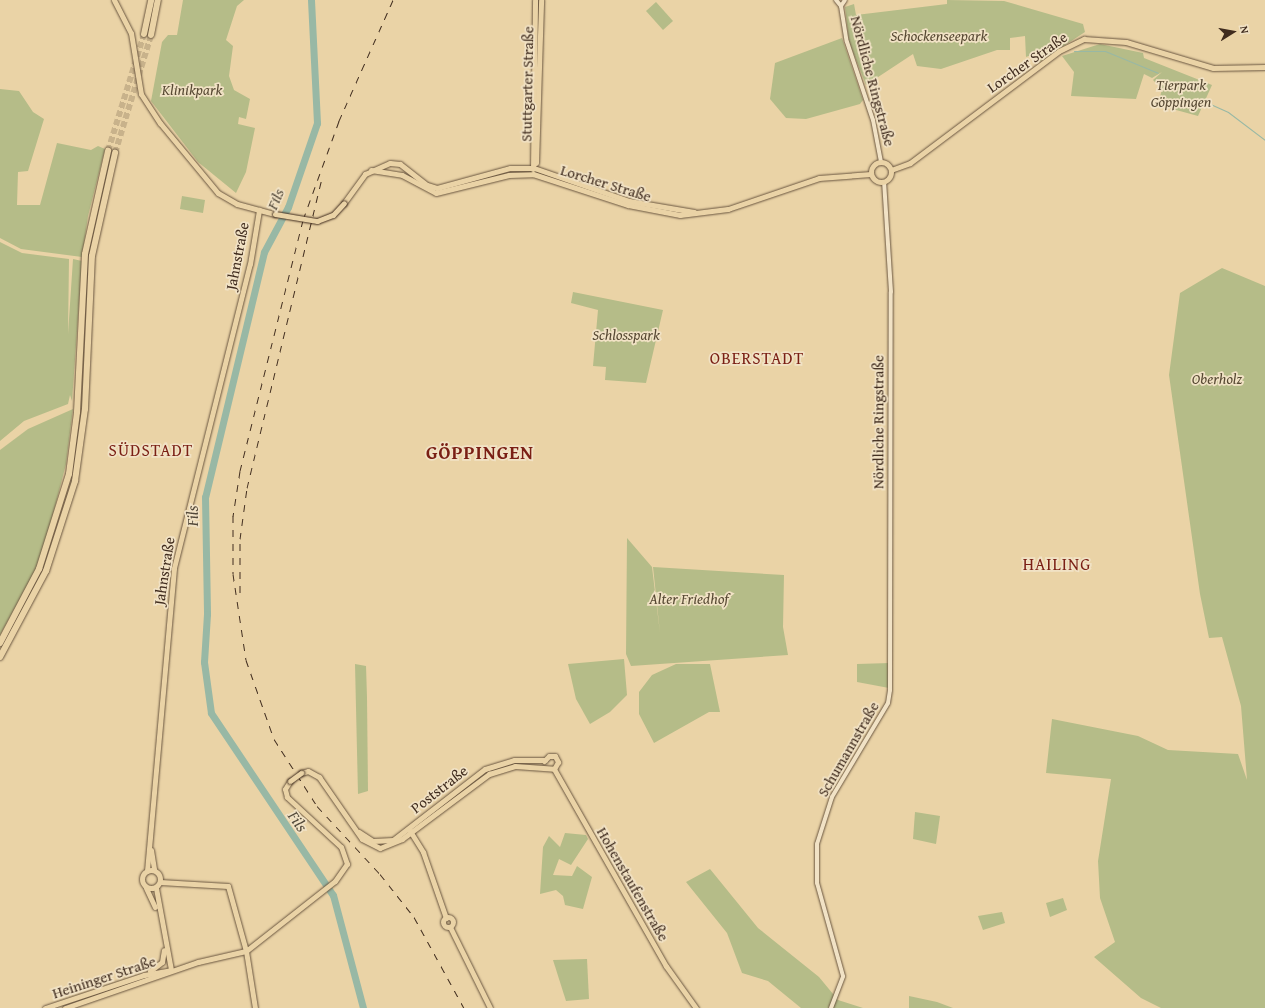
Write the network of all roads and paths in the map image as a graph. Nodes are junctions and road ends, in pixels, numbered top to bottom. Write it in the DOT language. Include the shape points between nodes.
graph roads {
  1 [pos="114,0"];
  2 [pos="151,0"];
  3 [pos="158,0"];
  4 [pos="535,0"];
  5 [pos="541,0"];
  6 [pos="836,0"];
  7 [pos="845,0"];
  8 [pos="841,6"];
  9 [pos="1265,66"];
  10 [pos="108,151"];
  11 [pos="115,153"];
  12 [pos="881,162"];
  13 [pos="534,168"];
  14 [pos="371,170"];
  15 [pos="892,170"];
  16 [pos="533,174"];
  17 [pos="871,174"];
  18 [pos="884,182"];
  19 [pos="441,186"];
  20 [pos="442,193"];
  21 [pos="259,210"];
  22 [pos="696,212"];
  23 [pos="0,643"];
  24 [pos="0,657"];
  25 [pos="892,662"];
  26 [pos="545,760"];
  27 [pos="546,767"];
  28 [pos="554,769"];
  29 [pos="410,831"];
  30 [pos="151,849"];
  31 [pos="154,870"];
  32 [pos="147,871"];
  33 [pos="160,882"];
  34 [pos="146,888"];
  35 [pos="156,888"];
  36 [pos="158,915"];
  37 [pos="164,945"];
  38 [pos="246,951"];
  39 [pos="171,970"];
  40 [pos="144,974"];
  41 [pos="45,1008"];
  42 [pos="65,1008"];
  43 [pos="255,1008"];
  44 [pos="490,1008"];
  45 [pos="696,1008"];
  46 [pos="831,1008"];
  1 -- 21 [label="main road" via="131,33 144,101 218,193"];
  2 -- 3 [label="highway" via="148,35"];
  4 -- 13 [label="main road, Stuttgarter Straße"];
  5 -- 13 [label="main road, Stuttgarter Straße" via="540,125"];
  6 -- 8 [label="street, Nördliche Ringstraße"];
  7 -- 8 [label="street, Nördliche Ringstraße"];
  8 -- 12 [label="street, Nördliche Ringstraße" via="846,42 873,120"];
  9 -- 15 [label="main road, Lorcher Straße" via="1212,68 1126,42 1084,39 1060,51 910,164"];
  10 -- 23 [label="highway" via="85,254 77,412 69,474 48,549"];
  11 -- 24 [label="highway" via="92,256 85,409 75,481 54,551 38,590"];
  12 -- 15 [label="main road"];
  12 -- 17 [label="main road" via="872,167"];
  13 -- 16 [label="main road, Stuttgarter Straße"];
  13 -- 19 [label="main road, Lorcher Straße" via="510,168"];
  13 -- 22 [label="main road, Lorcher Straße" via="629,201"];
  14 -- 19 [label="main road" via="390,163 406,168 427,185"];
  14 -- 20 [label="main road" via="402,175 426,191"];
  14 -- 21 [label="main road, bridge" via="333,215 317,221"];
  15 -- 18 [label="main road"];
  16 -- 20 [label="main road" via="509,175"];
  16 -- 22 [label="main road, Lorcher Straße" via="628,205 680,215"];
  17 -- 18 [label="main road" via="875,180"];
  17 -- 22 [label="main road, Lorcher Straße" via="819,178 728,209"];
  18 -- 25 [label="street, Nördliche Ringstraße" via="891,292"];
  19 -- 20 [label="main road"];
  21 -- 30 [label="main road, Jahnstraße" via="250,264 174,568"];
  25 -- 46 [label="street, Schumannstraße" via="888,703 839,783 824,816 817,844 817,883 843,976"];
  26 -- 27 [label="main road"];
  26 -- 28 [label="main road" via="549,756 557,758 558,764"];
  26 -- 29 [label="main road, Poststraße" via="514,760 485,769"];
  27 -- 28 [label="main road"];
  27 -- 29 [label="main road, Poststraße" via="515,766 489,774"];
  28 -- 45 [label="main road, Hohenstaufenstraße" via="666,966"];
  29 -- 38 [label="main road, bridge" via="386,842 373,841 358,831 319,777 308,771 290,781 285,789 287,797 344,852 346,868 322,892"];
  29 -- 44 [label="main road" via="423,852 446,918 452,920 450,927"];
  30 -- 31 [label="main road, Jahnstraße"];
  30 -- 32 [label="main road, Jahnstraße"];
  31 -- 32 [label="main road"];
  31 -- 33 [label="main road"];
  32 -- 34 [label="main road" via="142,880"];
  33 -- 35 [label="main road"];
  33 -- 38 [label="main road" via="228,886"];
  34 -- 35 [label="main road"];
  34 -- 36 [label="main road"];
  35 -- 36 [label="main road"];
  36 -- 37 [label="main road"];
  37 -- 39 [label="main road"];
  37 -- 40 [label="main road" via="162,962"];
  38 -- 39 [label="main road, Heininger Straße"];
  38 -- 43 [label="main road"];
  39 -- 40 [label="main road, Heininger Straße"];
  39 -- 42 [label="main road, Heininger Straße"];
  40 -- 41 [label="main road, Heininger Straße"];
}
